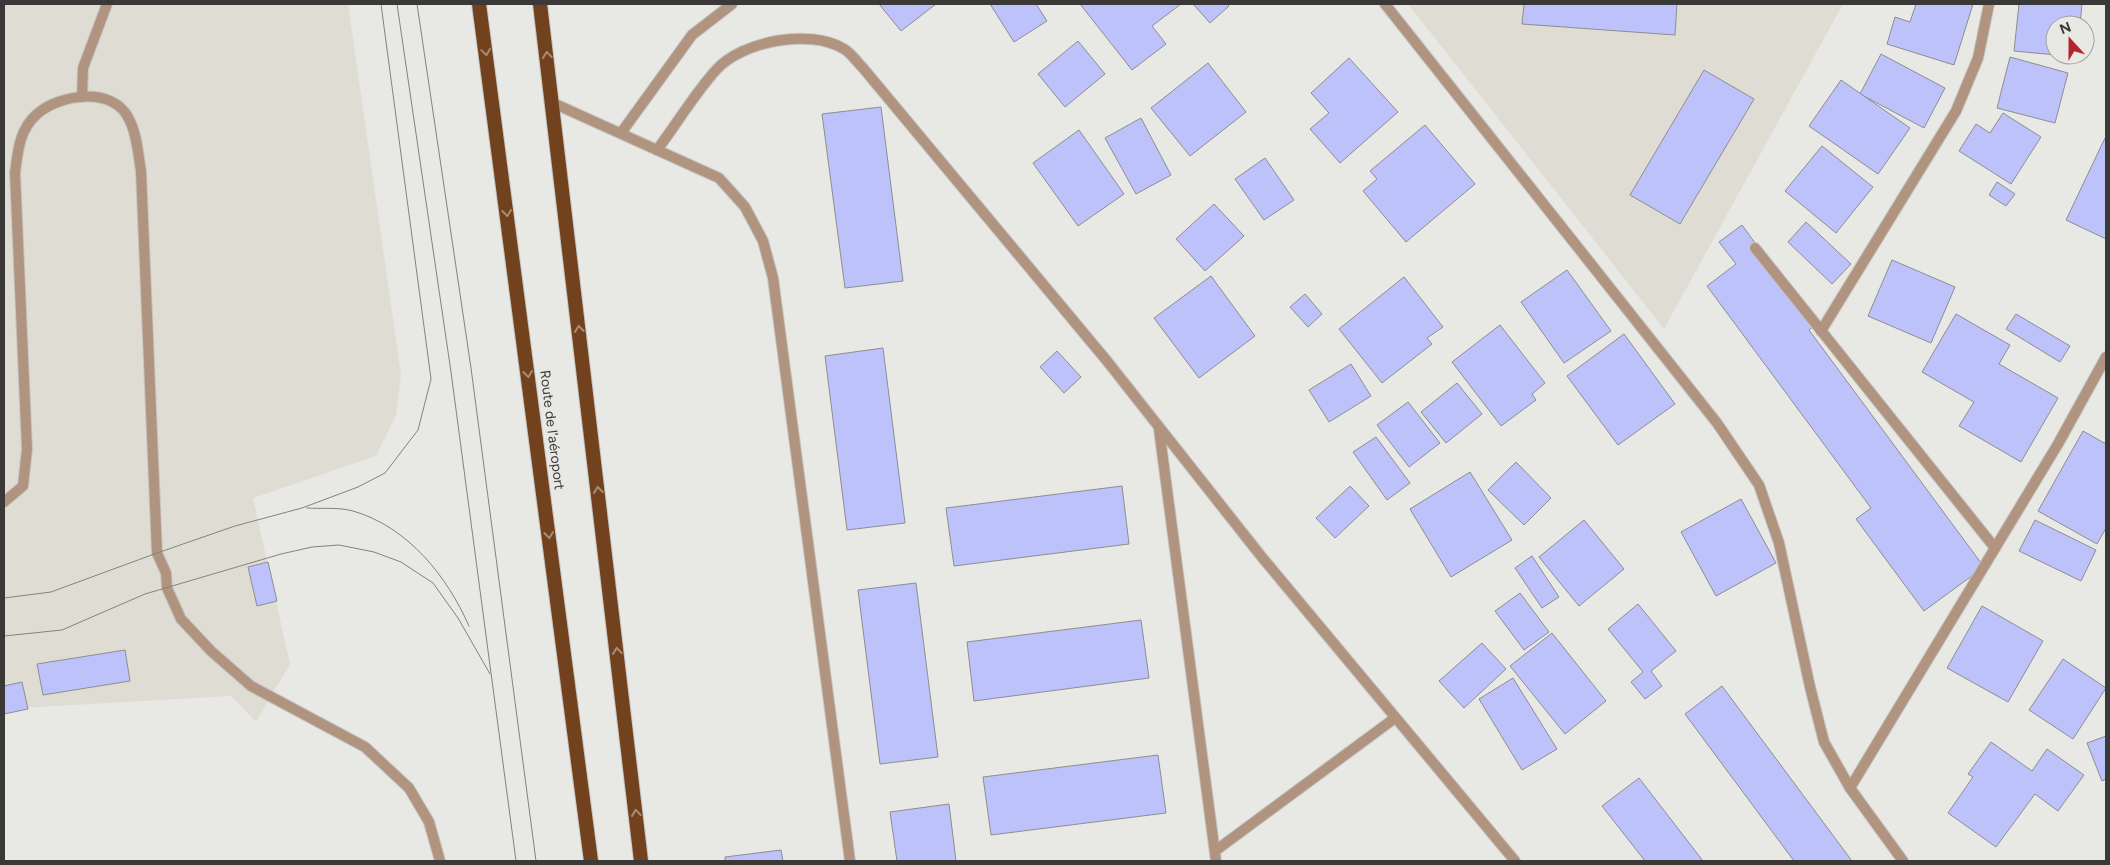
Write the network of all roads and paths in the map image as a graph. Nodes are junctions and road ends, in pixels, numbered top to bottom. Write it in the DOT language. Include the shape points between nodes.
graph roads {
  1 [pos="107,4"];
  2 [pos="480,4"];
  3 [pos="540,4"];
  4 [pos="732,4"];
  5 [pos="1385,4"];
  6 [pos="1989,4"];
  7 [pos="82,97"];
  8 [pos="553,103"];
  9 [pos="621,133"];
  10 [pos="657,150"];
  11 [pos="1755,248"];
  12 [pos="1821,331"];
  13 [pos="2106,356"];
  14 [pos="1159,427"];
  15 [pos="4,502"];
  16 [pos="1995,548"];
  17 [pos="1395,718"];
  18 [pos="1850,788"];
  19 [pos="1216,856"];
  20 [pos="440,861"];
  21 [pos="591,861"];
  22 [pos="641,861"];
  23 [pos="850,861"];
  24 [pos="1515,861"];
  25 [pos="1903,861"];
  1 -- 7 [label="street" via="83,68"];
  2 -- 21 [label="highway, Route de l'aéroport, one-way"];
  8 -- 3 [label="highway, one-way"];
  4 -- 9 [label="street" via="692,35"];
  5 -- 18 [label="street" via="1717,424 1759,484 1779,543 1824,742"];
  6 -- 12 [label="street" via="1978,58 1956,111"];
  7 -- 15 [label="street" via="64,99 37,114 19,138 15,174 27,448 23,486"];
  7 -- 20 [label="street" via="93,96 114,102 128,117 136,141 141,171 157,553 181,619 251,686 365,748 409,788 429,822"];
  8 -- 9 [label="street"];
  22 -- 8 [label="highway, one-way"];
  9 -- 10 [label="street"];
  10 -- 14 [label="street" via="717,69 745,50 781,40 815,39 844,49"];
  10 -- 23 [label="street" via="719,178 745,207 763,241 771,268"];
  11 -- 12 [label="street"];
  12 -- 16 [label="street"];
  13 -- 16 [label="street"];
  14 -- 17 [label="street"];
  14 -- 19 [label="street"];
  16 -- 18 [label="street"];
  17 -- 19 [label="street"];
  17 -- 24 [label="street"];
  18 -- 25 [label="street"];
}
